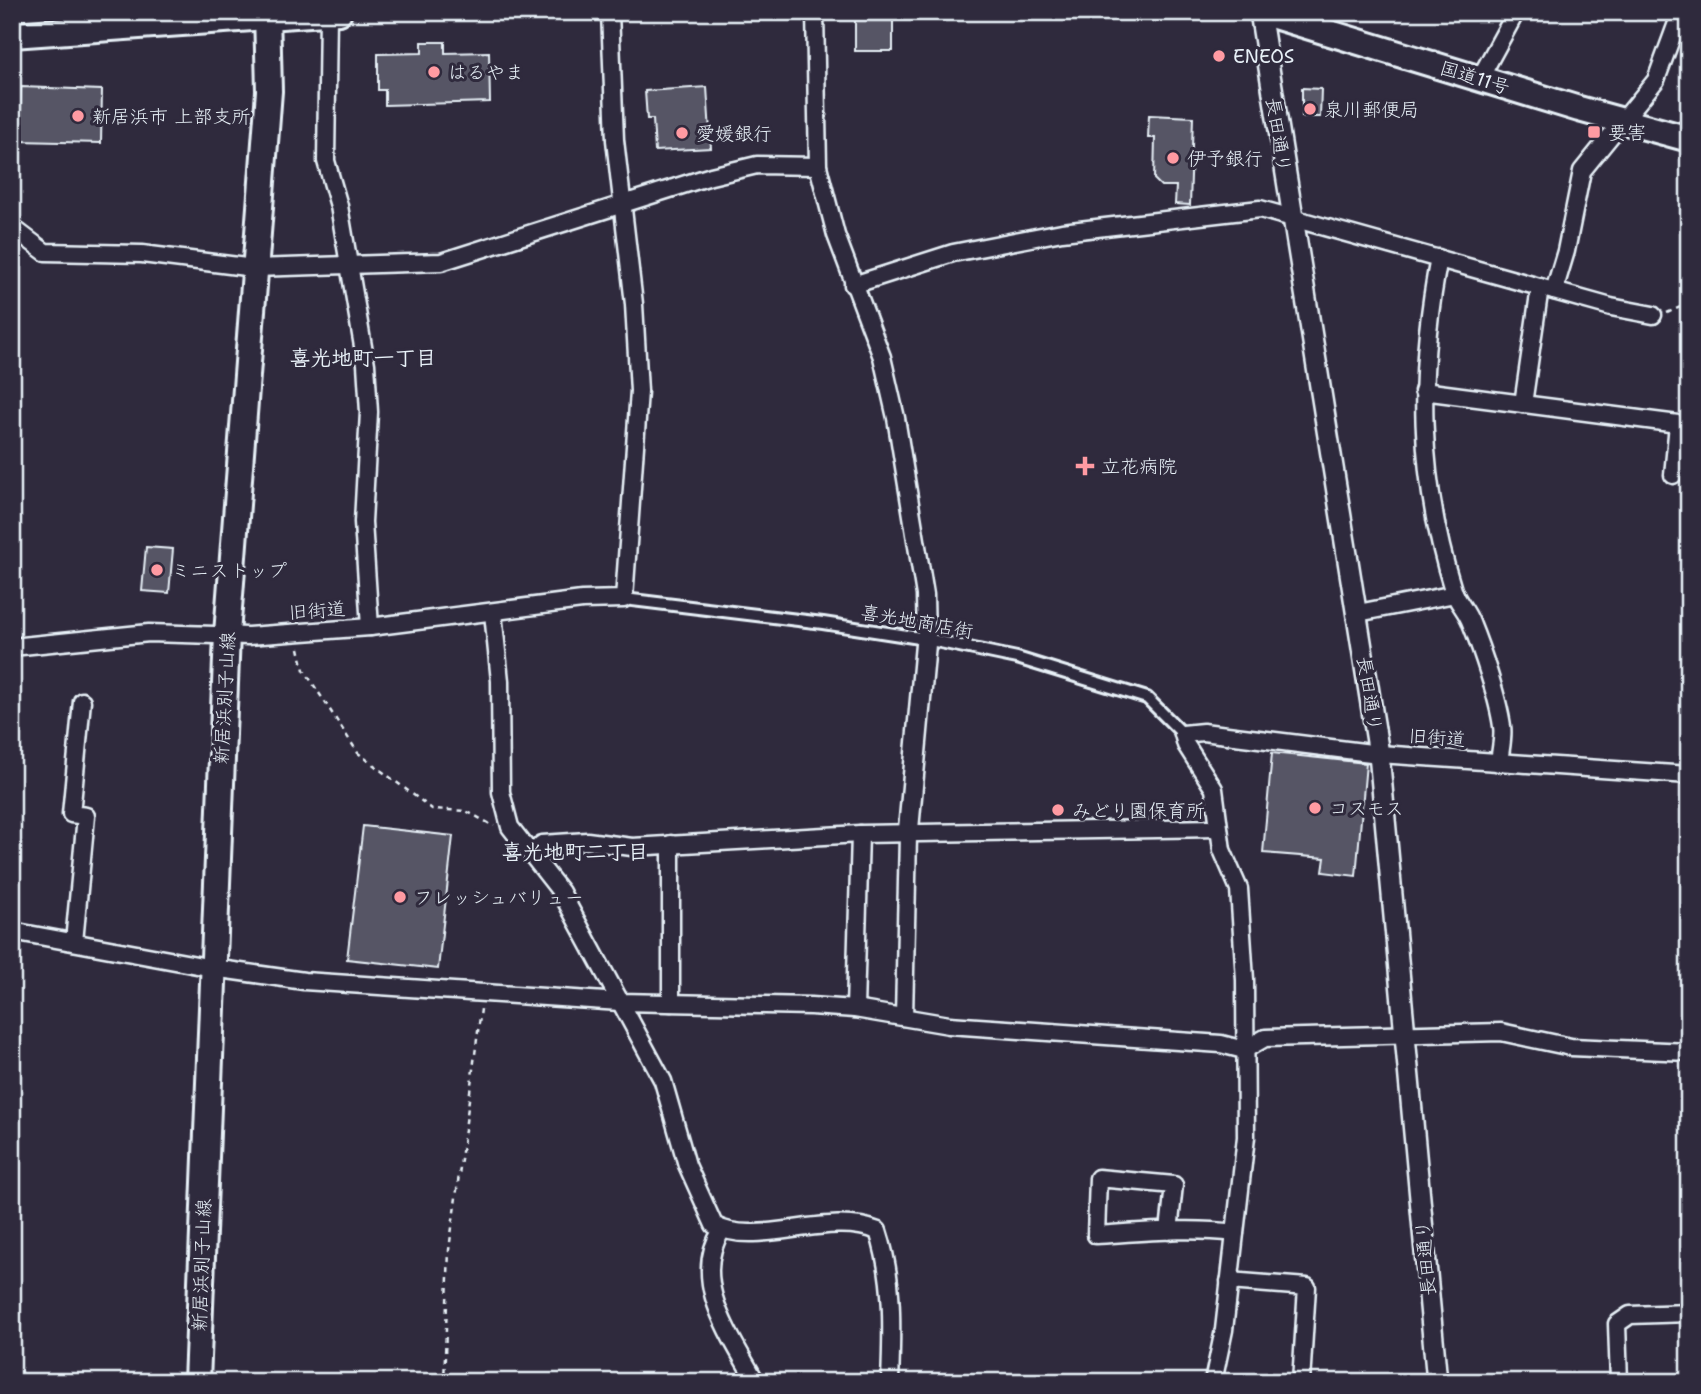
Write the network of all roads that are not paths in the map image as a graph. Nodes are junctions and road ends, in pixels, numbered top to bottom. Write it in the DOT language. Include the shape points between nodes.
graph roads {
  1 [pos="610,12"];
  2 [pos="815,12"];
  3 [pos="1261,12"];
  4 [pos="1516,12"];
  5 [pos="1681,12"];
  6 [pos="333,13"];
  7 [pos="268,14"];
  8 [pos="175,18"];
  9 [pos="12,35"];
  10 [pos="1480,78"];
  11 [pos="1624,122"];
  12 [pos="1689,139"];
  13 [pos="818,166"];
  14 [pos="622,207"];
  15 [pos="1291,218"];
  16 [pos="12,227"];
  17 [pos="1439,258"];
  18 [pos="348,266"];
  19 [pos="254,268"];
  20 [pos="853,285"];
  21 [pos="1547,288"];
  22 [pos="1653,315"];
  23 [pos="1423,391"];
  24 [pos="1523,404"];
  25 [pos="1673,475"];
  26 [pos="1454,594"];
  27 [pos="624,599"];
  28 [pos="493,613"];
  29 [pos="1358,613"];
  30 [pos="370,627"];
  31 [pos="227,634"];
  32 [pos="926,639"];
  33 [pos="12,647"];
  34 [pos="82,701"];
  35 [pos="1183,734"];
  36 [pos="1379,754"];
  37 [pos="1499,763"];
  38 [pos="1689,775"];
  39 [pos="1218,828"];
  40 [pos="860,834"];
  41 [pos="908,835"];
  42 [pos="671,844"];
  43 [pos="533,853"];
  44 [pos="12,931"];
  45 [pos="74,942"];
  46 [pos="212,968"];
  47 [pos="620,1002"];
  48 [pos="671,1003"];
  49 [pos="855,1009"];
  50 [pos="904,1017"];
  51 [pos="1405,1035"];
  52 [pos="1244,1050"];
  53 [pos="1689,1052"];
  54 [pos="722,1230"];
  55 [pos="1169,1231"];
  56 [pos="1235,1233"];
  57 [pos="1229,1281"];
  58 [pos="1689,1313"];
  59 [pos="197,1382"];
  60 [pos="757,1382"];
  61 [pos="890,1382"];
  62 [pos="1213,1382"];
  63 [pos="1301,1382"];
  64 [pos="1437,1382"];
  65 [pos="1619,1382"];
  1 -- 14 [label="street"];
  2 -- 13 [label="street"];
  3 -- 10 [label="main road, 国道11号"];
  3 -- 15 [label="street, 長田通り"];
  4 -- 10 [label="street"];
  5 -- 11 [label="street" via="1656,80"];
  6 -- 7 [label="main road"];
  6 -- 18 [label="street" via="326,161 340,206"];
  7 -- 8 [label="main road"];
  7 -- 19 [label="main road, 新居浜別子山線" via="269,91"];
  8 -- 9 [label="main road"];
  10 -- 11 [label="main road, 国道11号"];
  11 -- 12 [label="main road, 国道11号"];
  11 -- 21 [label="street" via="1582,171 1566,251"];
  13 -- 14 [label="street" via="757,165"];
  13 -- 20 [label="street"];
  14 -- 18 [label="street" via="441,262"];
  14 -- 27 [label="street" via="639,391"];
  15 -- 17 [label="street"];
  15 -- 20 [label="street" via="1261,209 1062,232 953,253"];
  15 -- 29 [label="street, 長田通り"];
  16 -- 19 [label="street" via="45,252 142,254"];
  17 -- 21 [label="street"];
  17 -- 23 [label="street" via="1427,321"];
  18 -- 19 [label="street"];
  18 -- 30 [label="street" via="366,364 369,412 363,522"];
  19 -- 31 [label="main road, 新居浜別子山線"];
  20 -- 32 [label="street" via="882,357 896,418 925,595"];
  21 -- 22 [label="street"];
  21 -- 24 [label="street"];
  23 -- 24 [label="street"];
  23 -- 26 [label="street" via="1424,454 1439,541"];
  24 -- 25 [label="street" via="1678,424"];
  26 -- 29 [label="street"];
  26 -- 37 [label="street" via="1471,621 1502,727"];
  27 -- 28 [label="street, 旧街道"];
  27 -- 32 [label="street, 喜光地商店街"];
  28 -- 30 [label="street, 旧街道"];
  28 -- 43 [label="street" via="500,681 501,792 510,827"];
  29 -- 36 [label="street, 長田通り"];
  30 -- 31 [label="street, 旧街道"];
  31 -- 33 [label="street, 旧街道" via="149,633"];
  31 -- 46 [label="main road, 新居浜別子山線"];
  32 -- 35 [label="street, 喜光地商店街" via="1017,658 1147,698"];
  32 -- 41 [label="street"];
  34 -- 45 [label="street" via="71,814 86,816"];
  35 -- 36 [label="street, 旧街道" via="1203,732"];
  35 -- 39 [label="street" via="1214,789"];
  36 -- 37 [label="street, 旧街道"];
  36 -- 51 [label="street, 長田通り"];
  37 -- 38 [label="street, 旧街道"];
  39 -- 41 [label="street"];
  39 -- 52 [label="street" via="1239,889"];
  40 -- 41 [label="street"];
  40 -- 42 [label="street"];
  40 -- 49 [label="street"];
  41 -- 50 [label="street"];
  42 -- 43 [label="street" via="632,847 587,841 542,844"];
  42 -- 48 [label="street"];
  43 -- 47 [label="street" via="561,892"];
  44 -- 45 [label="street"];
  45 -- 46 [label="street"];
  46 -- 47 [label="street" via="304,981"];
  46 -- 59 [label="main road, 新居浜別子山線"];
  47 -- 48 [label="street"];
  47 -- 54 [label="street" via="663,1081 687,1165 714,1225"];
  48 -- 49 [label="street"];
  49 -- 50 [label="street"];
  50 -- 52 [label="street" via="1016,1031 1221,1044"];
  51 -- 52 [label="street" via="1265,1038"];
  51 -- 53 [label="street" via="1501,1032 1571,1047"];
  51 -- 64 [label="street, 長田通り"];
  52 -- 56 [label="street" via="1246,1137"];
  54 -- 60 [label="street" via="710,1247 709,1284 721,1319"];
  54 -- 61 [label="street" via="743,1234 822,1224 878,1231 887,1258 890,1293"];
  55 -- 55 [label="street" via="1096,1235 1098,1178 1174,1185"];
  55 -- 56 [label="street" via="1200,1228"];
  56 -- 57 [label="street"];
  57 -- 62 [label="street"];
  57 -- 63 [label="street" via="1307,1287"];
  58 -- 65 [label="street" via="1630,1315 1617,1324"];
}
